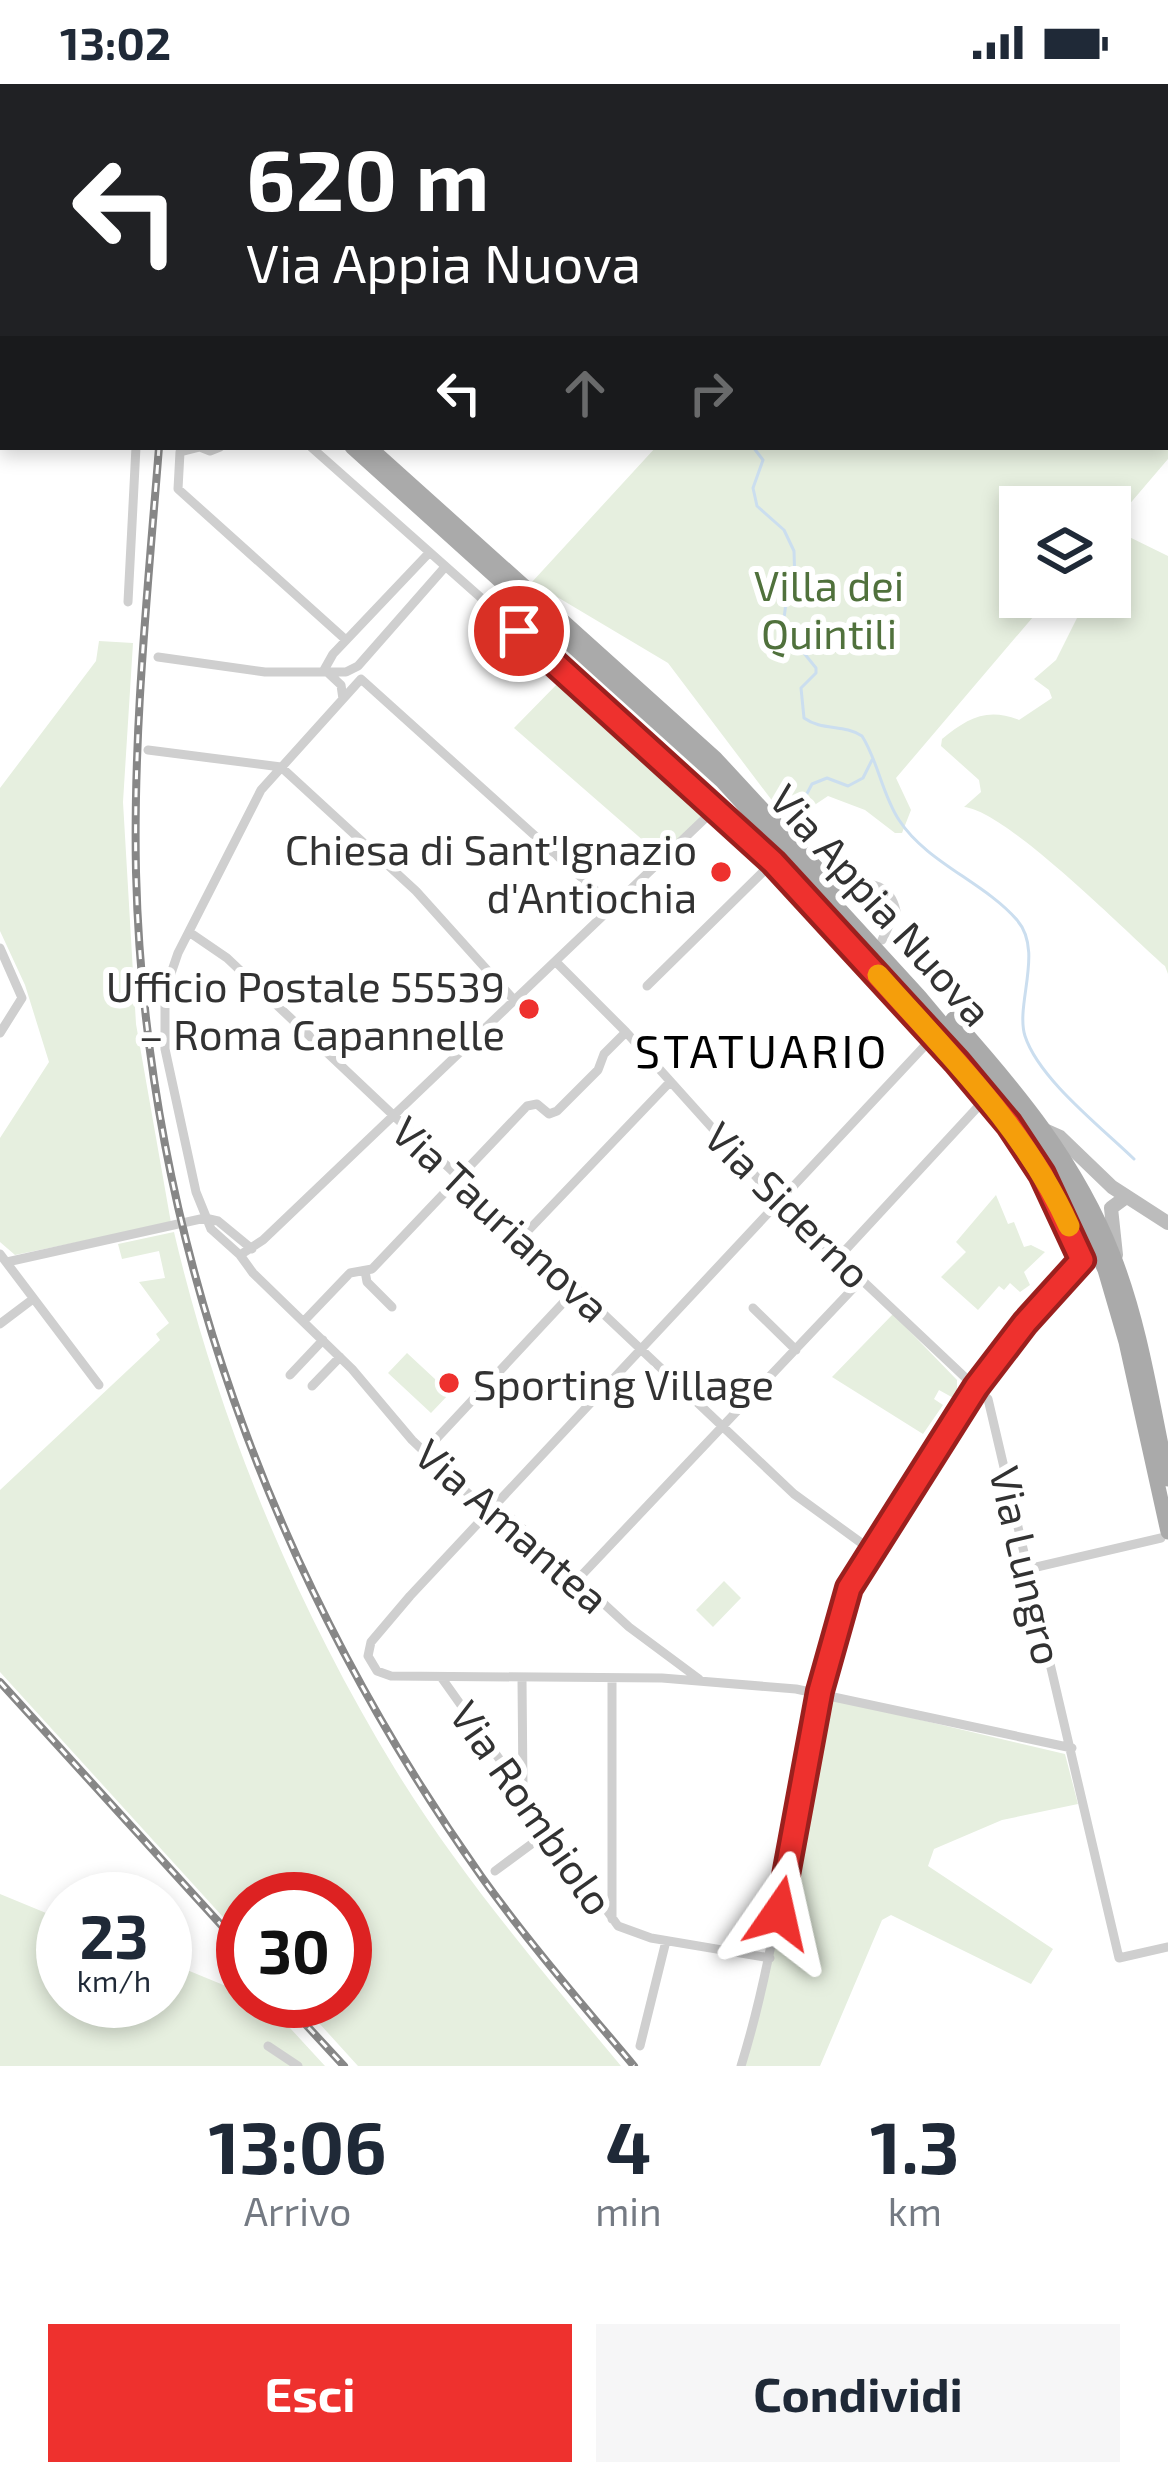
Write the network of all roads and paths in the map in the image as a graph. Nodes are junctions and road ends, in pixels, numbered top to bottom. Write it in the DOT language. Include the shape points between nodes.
graph roads {
  1 [pos="136,450"];
  2 [pos="181,450"];
  3 [pos="314,450"];
  4 [pos="355,450"];
  5 [pos="372,450"];
  6 [pos="428,554"];
  7 [pos="445,567"];
  8 [pos="128,602"];
  9 [pos="346,640"];
  10 [pos="584,654"];
  11 [pos="158,657"];
  12 [pos="358,666"];
  13 [pos="325,670"];
  14 [pos="567,674"];
  15 [pos="361,679"];
  16 [pos="343,699"];
  17 [pos="148,750"];
  18 [pos="280,766"];
  19 [pos="717,807"];
  20 [pos="773,862"];
  21 [pos="827,879"];
  22 [pos="859,883"];
  23 [pos="834,906"];
  24 [pos="614,907"];
  25 [pos="189,932"];
  26 [pos="882,940"];
  27 [pos="0,948"];
  28 [pos="557,963"];
  29 [pos="647,986"];
  30 [pos="515,1001"];
  31 [pos="626,1032"];
  32 [pos="0,1033"];
  33 [pos="934,1037"];
  34 [pos="670,1082"];
  35 [pos="987,1097"];
  36 [pos="394,1115"];
  37 [pos="1038,1130"];
  38 [pos="460,1178"];
  39 [pos="1126,1197"];
  40 [pos="778,1201"];
  41 [pos="206,1218"];
  42 [pos="1168,1223"];
  43 [pos="522,1237"];
  44 [pos="252,1249"];
  45 [pos="1098,1252"];
  46 [pos="240,1255"];
  47 [pos="4,1258"];
  48 [pos="838,1258"];
  49 [pos="1082,1260"];
  50 [pos="1117,1266"];
  51 [pos="365,1271"];
  52 [pos="862,1279"];
  53 [pos="577,1288"];
  54 [pos="33,1299"];
  55 [pos="392,1306"];
  56 [pos="753,1308"];
  57 [pos="304,1321"];
  58 [pos="0,1324"];
  59 [pos="323,1340"];
  60 [pos="640,1348"];
  61 [pos="796,1350"];
  62 [pos="340,1357"];
  63 [pos="290,1375"];
  64 [pos="99,1385"];
  65 [pos="312,1387"];
  66 [pos="976,1387"];
  67 [pos="724,1428"];
  68 [pos="424,1451"];
  69 [pos="1168,1479"];
  70 [pos="493,1507"];
  71 [pos="1164,1535"];
  72 [pos="871,1550"];
  73 [pos="1028,1569"];
  74 [pos="579,1578"];
  75 [pos="441,1677"];
  76 [pos="612,1678"];
  77 [pos="522,1679"];
  78 [pos="699,1679"];
  79 [pos="820,1691"];
  80 [pos="1072,1748"];
  81 [pos="524,1789"];
  82 [pos="552,1829"];
  83 [pos="495,1871"];
  84 [pos="612,1919"];
  85 [pos="666,1941"];
  86 [pos="1168,1947"];
  87 [pos="770,1958"];
  88 [pos="268,2046"];
  89 [pos="640,2046"];
  90 [pos="298,2066"];
  91 [pos="741,2066"];
  1 -- 8 [label="street"];
  2 -- 9 [label="street" via="178,489"];
  3 -- 6 [label="street, Via Appia Nuova"];
  4 -- 10 [label="main road, Via Appia Nuova"];
  5 -- 21 [label="main road, Via Appia Nuova" via="703,747"];
  6 -- 7 [label="street, Via Appia Nuova"];
  6 -- 9 [label="street"];
  7 -- 12 [label="street"];
  7 -- 14 [label="street, Via Appia Nuova"];
  9 -- 13 [label="street"];
  10 -- 14 [label="street"];
  10 -- 23 [label="main road, Via Appia Nuova" via="716,776"];
  11 -- 13 [label="street" via="265,672"];
  12 -- 13 [label="street"];
  12 -- 15 [label="street"];
  13 -- 16 [label="street"];
  14 -- 19 [label="street, Via Appia Nuova"];
  15 -- 16 [label="street"];
  15 -- 24 [label="street"];
  16 -- 18 [label="street"];
  17 -- 18 [label="street"];
  18 -- 25 [label="street" via="255,799"];
  18 -- 30 [label="street" via="416,891"];
  19 -- 20 [label="street, Via Appia Nuova"];
  19 -- 24 [label="street"];
  20 -- 23 [label="street, Via Appia Nuova"];
  20 -- 29 [label="street"];
  21 -- 22 [label="street"];
  21 -- 23 [label="main road, Via Appia Nuova"];
  22 -- 23 [label="street"];
  22 -- 26 [label="street" via="877,883 895,903"];
  23 -- 26 [label="main road, Via Appia Nuova"];
  23 -- 33 [label="street, Via Appia Nuova"];
  23 -- 37 [label="main road, Via Appia Nuova"];
  24 -- 28 [label="street"];
  25 -- 36 [label="street, Via Taurianova"];
  25 -- 41 [label="street" via="168,978 163,1020"];
  26 -- 37 [label="main road, Via Appia Nuova" via="1021,1096"];
  27 -- 32 [label="street" via="22,998"];
  28 -- 30 [label="street"];
  28 -- 31 [label="street, Via Siderno"];
  30 -- 36 [label="street"];
  31 -- 34 [label="street, Via Siderno"];
  31 -- 38 [label="street" via="554,1113 529,1104"];
  33 -- 35 [label="street, Via Appia Nuova"];
  33 -- 40 [label="street"];
  34 -- 40 [label="street, Via Siderno"];
  34 -- 43 [label="street"];
  35 -- 48 [label="street"];
  35 -- 49 [label="street, Via Appia Nuova" via="1042,1174"];
  36 -- 38 [label="street, Via Taurianova"];
  36 -- 44 [label="street"];
  37 -- 39 [label="main road" via="1060,1137"];
  37 -- 45 [label="main road, Via Appia Nuova"];
  37 -- 50 [label="main road, Via Appia Nuova" via="1082,1188"];
  38 -- 43 [label="street, Via Taurianova"];
  38 -- 51 [label="street"];
  39 -- 42 [label="main road"];
  39 -- 50 [label="main road" via="1111,1208"];
  40 -- 48 [label="street, Via Siderno"];
  40 -- 60 [label="street"];
  41 -- 44 [label="street"];
  41 -- 46 [label="street, Via Amantea"];
  41 -- 47 [label="street"];
  43 -- 53 [label="street, Via Taurianova"];
  44 -- 46 [label="street"];
  45 -- 49 [label="street"];
  45 -- 50 [label="street"];
  45 -- 71 [label="main road, Via Appia Nuova" via="1126,1342"];
  46 -- 57 [label="street, Via Amantea"];
  47 -- 54 [label="street"];
  48 -- 52 [label="street, Via Siderno"];
  49 -- 66 [label="street"];
  50 -- 69 [label="main road, Via Appia Nuova"];
  51 -- 55 [label="street"];
  51 -- 57 [label="street" via="350,1273"];
  52 -- 61 [label="street"];
  52 -- 66 [label="street, Via Siderno"];
  53 -- 60 [label="street, Via Taurianova"];
  53 -- 68 [label="street"];
  54 -- 58 [label="street"];
  54 -- 64 [label="street"];
  56 -- 61 [label="street"];
  57 -- 59 [label="street, Via Amantea"];
  59 -- 62 [label="street, Via Amantea"];
  59 -- 63 [label="street"];
  60 -- 67 [label="street, Via Taurianova"];
  60 -- 70 [label="street"];
  61 -- 67 [label="street"];
  62 -- 65 [label="street"];
  62 -- 68 [label="street, Via Amantea"];
  66 -- 72 [label="street"];
  66 -- 73 [label="street, Via Lungro" via="990,1402"];
  67 -- 72 [label="street, Via Taurianova" via="794,1494"];
  67 -- 74 [label="street"];
  68 -- 70 [label="street, Via Amantea"];
  70 -- 74 [label="street, Via Amantea"];
  70 -- 75 [label="street" via="371,1642 372,1665 387,1675"];
  71 -- 73 [label="street"];
  72 -- 79 [label="street" via="844,1601"];
  73 -- 80 [label="street, Via Lungro"];
  74 -- 78 [label="street, Via Amantea"];
  75 -- 77 [label="street"];
  75 -- 81 [label="street, Via Rombiolo"];
  76 -- 77 [label="street"];
  76 -- 78 [label="street"];
  76 -- 84 [label="street"];
  77 -- 81 [label="street"];
  78 -- 79 [label="street"];
  79 -- 80 [label="street"];
  79 -- 87 [label="street"];
  80 -- 86 [label="street, Via Lungro" via="1119,1958"];
  81 -- 82 [label="street, Via Rombiolo"];
  82 -- 83 [label="street"];
  82 -- 84 [label="street, Via Rombiolo"];
  84 -- 85 [label="street, Via Rombiolo" via="626,1932"];
  85 -- 87 [label="street, Via Rombiolo"];
  85 -- 89 [label="street"];
  87 -- 91 [label="street"];
  88 -- 90 [label="street"];
}
